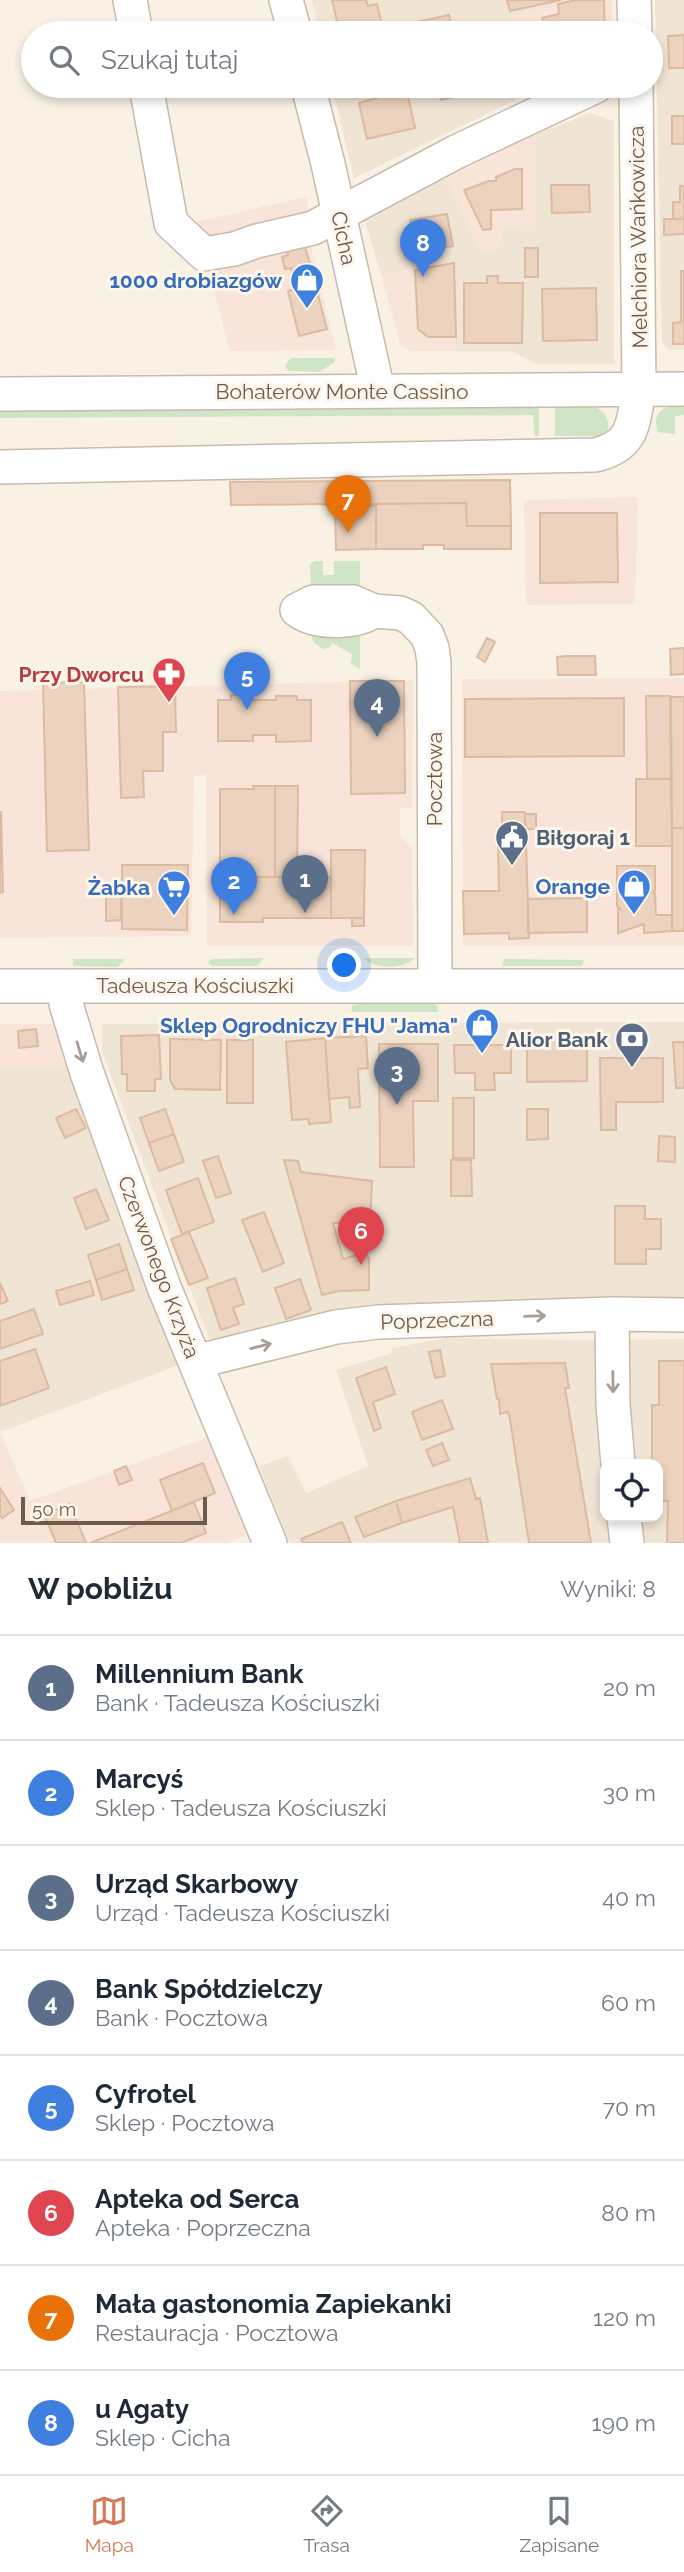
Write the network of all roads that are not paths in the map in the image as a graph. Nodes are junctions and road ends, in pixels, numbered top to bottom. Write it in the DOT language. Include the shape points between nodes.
graph roads {
  1 [pos="130,0"];
  2 [pos="286,0"];
  3 [pos="634,0"];
  4 [pos="134,21"];
  5 [pos="292,21"];
  6 [pos="635,21"];
  7 [pos="148,98"];
  8 [pos="311,98"];
  9 [pos="571,98"];
  10 [pos="636,98"];
  11 [pos="339,215"];
  12 [pos="639,389"];
  13 [pos="684,389"];
  14 [pos="378,391"];
  15 [pos="0,394"];
  16 [pos="0,467"];
  17 [pos="374,611"];
  18 [pos="0,986"];
  19 [pos="66,986"];
  20 [pos="435,986"];
  21 [pos="684,986"];
  22 [pos="612,1314"];
  23 [pos="684,1315"];
  24 [pos="195,1362"];
  25 [pos="618,1459"];
  26 [pos="625,1522"];
  27 [pos="270,1543"];
  28 [pos="627,1543"];
  1 -- 4 [label="street"];
  2 -- 5 [label="street"];
  3 -- 6 [label="street"];
  7 -- 11 [label="street" via="171,223 204,254 313,228"];
  8 -- 11 [label="street, Cicha"];
  9 -- 11 [label="street"];
  10 -- 12 [label="street, Melchiora Wańkowicza"];
  11 -- 14 [label="street, Cicha"];
  12 -- 13 [label="street, Bohaterów Monte Cassino"];
  12 -- 14 [label="street, Bohaterów Monte Cassino"];
  12 -- 16 [label="street, Melchiora Wańkowicza" via="630,432 621,446 595,455"];
  14 -- 15 [label="street, Bohaterów Monte Cassino"];
  17 -- 20 [label="street, Pocztowa" via="411,618 427,635 434,655"];
  18 -- 19 [label="street, Tadeusza Kościuszki"];
  19 -- 20 [label="street, Tadeusza Kościuszki"];
  19 -- 24 [label="street, Czerwonego Krzyża, one-way" via="66,1004 87,1073"];
  20 -- 21 [label="street, Tadeusza Kościuszki"];
  22 -- 23 [label="street, Poprzeczna"];
  24 -- 22 [label="street, Poprzeczna, one-way" via="354,1324"];
  22 -- 25 [label="street, one-way"];
  24 -- 27 [label="street, Czerwonego Krzyża"];
  26 -- 28 [label="street"];
}
